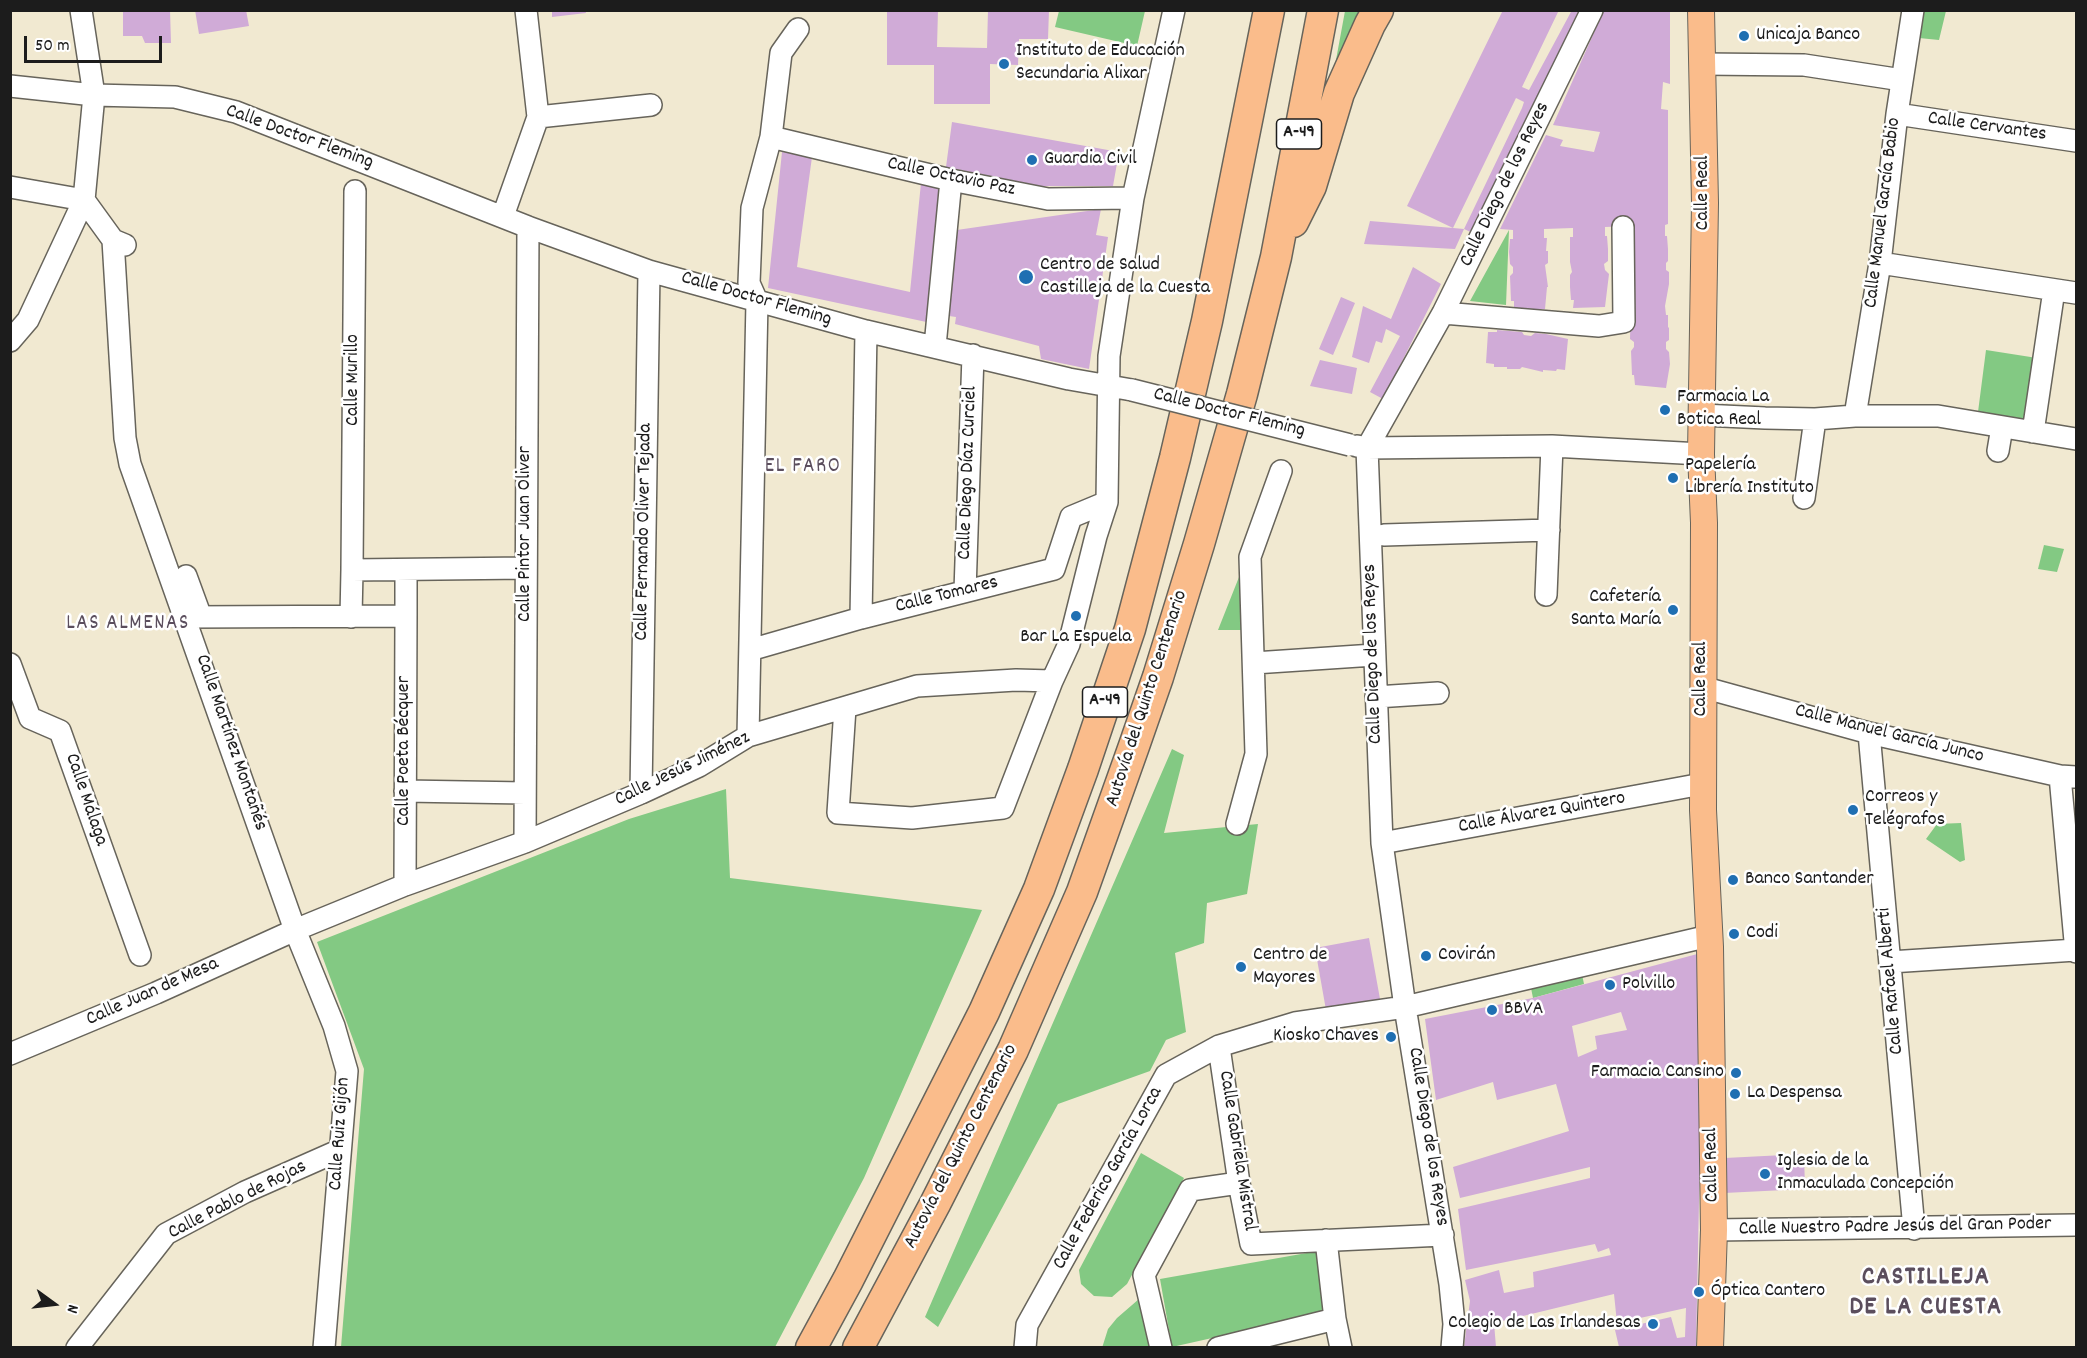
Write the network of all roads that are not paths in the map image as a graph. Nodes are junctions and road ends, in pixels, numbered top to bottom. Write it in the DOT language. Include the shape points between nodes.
graph roads {
  1 [pos="81,10"];
  2 [pos="526,10"];
  3 [pos="1174,10"];
  4 [pos="1269,10"];
  5 [pos="1323,10"];
  6 [pos="1378,10"];
  7 [pos="1593,10"];
  8 [pos="1701,10"];
  9 [pos="1913,10"];
  10 [pos="798,29"];
  11 [pos="1702,64"];
  12 [pos="1902,80"];
  13 [pos="10,86"];
  14 [pos="94,95"];
  15 [pos="651,105"];
  16 [pos="1897,114"];
  17 [pos="538,117"];
  18 [pos="771,137"];
  19 [pos="2076,141"];
  20 [pos="951,180"];
  21 [pos="10,187"];
  22 [pos="355,191"];
  23 [pos="1133,198"];
  24 [pos="84,200"];
  25 [pos="503,216"];
  26 [pos="528,227"];
  27 [pos="1623,227"];
  28 [pos="1276,257"];
  29 [pos="1880,263"];
  30 [pos="649,271"];
  31 [pos="2054,290"];
  32 [pos="2076,293"];
  33 [pos="757,301"];
  34 [pos="1443,313"];
  35 [pos="866,331"];
  36 [pos="10,341"];
  37 [pos="935,346"];
  38 [pos="973,355"];
  39 [pos="1108,386"];
  40 [pos="1702,415"];
  41 [pos="1855,416"];
  42 [pos="1815,418"];
  43 [pos="2002,427"];
  44 [pos="2033,432"];
  45 [pos="2076,439"];
  46 [pos="1359,446"];
  47 [pos="1552,446"];
  48 [pos="1998,451"];
  49 [pos="1701,454"];
  50 [pos="1281,471"];
  51 [pos="1804,498"];
  52 [pos="1107,502"];
  53 [pos="1549,530"];
  54 [pos="1384,535"];
  55 [pos="526,568"];
  56 [pos="352,570"];
  57 [pos="406,570"];
  58 [pos="965,591"];
  59 [pos="1546,595"];
  60 [pos="406,616"];
  61 [pos="193,617"];
  62 [pos="351,617"];
  63 [pos="861,618"];
  64 [pos="750,650"];
  65 [pos="1374,655"];
  66 [pos="1254,663"];
  67 [pos="10,664"];
  68 [pos="1052,681"];
  69 [pos="1702,687"];
  70 [pos="1438,693"];
  71 [pos="1376,697"];
  72 [pos="845,708"];
  73 [pos="1869,733"];
  74 [pos="748,736"];
  75 [pos="2068,776"];
  76 [pos="1702,784"];
  77 [pos="405,791"];
  78 [pos="525,793"];
  79 [pos="641,793"];
  80 [pos="1237,824"];
  81 [pos="525,842"];
  82 [pos="1382,843"];
  83 [pos="405,885"];
  84 [pos="295,930"];
  85 [pos="1709,936"];
  86 [pos="2076,951"];
  87 [pos="140,955"];
  88 [pos="1890,962"];
  89 [pos="1405,1007"];
  90 [pos="1219,1047"];
  91 [pos="10,1054"];
  92 [pos="340,1150"];
  93 [pos="1239,1183"];
  94 [pos="2076,1225"];
  95 [pos="1914,1228"];
  96 [pos="1714,1230"];
  97 [pos="1443,1235"];
  98 [pos="1326,1240"];
  99 [pos="1335,1320"];
  100 [pos="77,1347"];
  101 [pos="324,1347"];
  102 [pos="811,1347"];
  103 [pos="858,1347"];
  104 [pos="1025,1347"];
  105 [pos="1161,1347"];
  106 [pos="1218,1347"];
  107 [pos="1341,1347"];
  108 [pos="1452,1347"];
  109 [pos="1710,1347"];
  1 -- 14 [label="street"];
  2 -- 17 [label="street"];
  3 -- 23 [label="street"];
  4 -- 102 [label="highway, Autovía del Quinto Centenario / A-49" via="1175,458 1130,629 1083,769 1039,889 984,1012"];
  5 -- 28 [label="highway, Autovía del Quinto Centenario / A-49"];
  6 -- 28 [label="highway" via="1339,93 1311,186"];
  7 -- 34 [label="street, Calle Diego de los Reyes"];
  8 -- 11 [label="main road, Calle Real"];
  9 -- 12 [label="street, Calle Manuel García Babio"];
  10 -- 18 [label="street" via="781,53"];
  11 -- 12 [label="street" via="1804,65"];
  11 -- 40 [label="main road, Calle Real" via="1705,203"];
  12 -- 16 [label="street, Calle Manuel García Babio"];
  13 -- 14 [label="street, Calle Doctor Fleming"];
  14 -- 24 [label="street"];
  14 -- 25 [label="street, Calle Doctor Fleming" via="175,97 236,112"];
  15 -- 17 [label="street"];
  16 -- 19 [label="street, Calle Cervantes"];
  16 -- 29 [label="street, Calle Manuel García Babio"];
  17 -- 25 [label="street"];
  18 -- 20 [label="street, Calle Octavio Paz"];
  18 -- 33 [label="street" via="752,208 749,282"];
  20 -- 23 [label="street, Calle Octavio Paz" via="1048,200"];
  20 -- 37 [label="street"];
  21 -- 24 [label="street"];
  22 -- 56 [label="street, Calle Murillo"];
  23 -- 39 [label="street"];
  24 -- 36 [label="street" via="28,320"];
  24 -- 61 [label="street, Calle Martínez Montañés" via="112,240 130,464"];
  25 -- 26 [label="street, Calle Doctor Fleming"];
  26 -- 30 [label="street, Calle Doctor Fleming"];
  26 -- 55 [label="street, Calle Pintor Juan Oliver"];
  27 -- 34 [label="street" via="1624,322 1599,326"];
  28 -- 103 [label="highway, Autovía del Quinto Centenario / A-49" via="1199,544 1158,677 1082,892 1013,1050"];
  29 -- 31 [label="street"];
  29 -- 41 [label="street, Calle Manuel García Babio"];
  30 -- 33 [label="street, Calle Doctor Fleming"];
  30 -- 79 [label="street, Calle Fernando Oliver Tejada"];
  31 -- 32 [label="street"];
  31 -- 44 [label="street"];
  33 -- 35 [label="street, Calle Doctor Fleming"];
  33 -- 64 [label="street"];
  34 -- 46 [label="street, Calle Diego de los Reyes"];
  35 -- 37 [label="street, Calle Doctor Fleming"];
  35 -- 63 [label="street"];
  37 -- 38 [label="street, Calle Doctor Fleming"];
  38 -- 39 [label="street, Calle Doctor Fleming"];
  38 -- 58 [label="street, Calle Diego Díaz Curciel"];
  39 -- 46 [label="street, Calle Doctor Fleming, bridge"];
  39 -- 52 [label="street"];
  40 -- 42 [label="street"];
  40 -- 49 [label="main road, Calle Real"];
  41 -- 42 [label="street"];
  41 -- 43 [label="street" via="1938,416"];
  42 -- 51 [label="street"];
  43 -- 44 [label="street"];
  43 -- 48 [label="street"];
  44 -- 45 [label="street"];
  46 -- 47 [label="street, Calle Doctor Fleming"];
  46 -- 65 [label="street, Calle Diego de los Reyes"];
  47 -- 49 [label="street, Calle Doctor Fleming"];
  47 -- 53 [label="street"];
  49 -- 69 [label="main road, Calle Real"];
  50 -- 66 [label="street" via="1250,557"];
  52 -- 58 [label="street, Calle Tomares" via="1071,517 1054,569"];
  52 -- 68 [label="street" via="1069,644"];
  53 -- 54 [label="street"];
  53 -- 59 [label="street"];
  55 -- 57 [label="street"];
  55 -- 78 [label="street, Calle Pintor Juan Oliver"];
  56 -- 57 [label="street"];
  56 -- 62 [label="street, Calle Murillo"];
  57 -- 60 [label="street, Calle Poeta Bécquer"];
  58 -- 63 [label="street, Calle Tomares"];
  60 -- 62 [label="street"];
  60 -- 77 [label="street, Calle Poeta Bécquer"];
  61 -- 62 [label="street"];
  61 -- 84 [label="street, Calle Martínez Montañés"];
  63 -- 64 [label="street, Calle Tomares"];
  64 -- 74 [label="street"];
  65 -- 66 [label="street"];
  65 -- 71 [label="street, Calle Diego de los Reyes"];
  66 -- 80 [label="street" via="1256,754"];
  67 -- 87 [label="street, Calle Málaga" via="30,718 60,730"];
  68 -- 72 [label="street, Calle Jesús Jiménez" via="917,686"];
  68 -- 72 [label="street" via="1003,808 912,818 838,813"];
  69 -- 73 [label="street, Calle Manuel García Junco"];
  69 -- 76 [label="main road, Calle Real"];
  70 -- 71 [label="street"];
  71 -- 82 [label="street, Calle Diego de los Reyes"];
  72 -- 74 [label="street, Calle Jesús Jiménez"];
  73 -- 75 [label="street, Calle Manuel García Junco"];
  73 -- 88 [label="street, Calle Rafael Alberti"];
  74 -- 79 [label="street, Calle Jesús Jiménez" via="699,766"];
  75 -- 86 [label="street"];
  76 -- 82 [label="street, Calle Álvarez Quintero"];
  76 -- 85 [label="main road, Calle Real"];
  77 -- 78 [label="street"];
  77 -- 83 [label="street, Calle Poeta Bécquer"];
  78 -- 81 [label="street, Calle Pintor Juan Oliver"];
  79 -- 81 [label="street, Calle Jesús Jiménez"];
  81 -- 83 [label="street, Calle Jesús Jiménez"];
  82 -- 89 [label="street, Calle Diego de los Reyes"];
  83 -- 84 [label="street, Calle Jesús Jiménez"];
  84 -- 91 [label="street, Calle Juan de Mesa"];
  84 -- 92 [label="street, Calle Ruiz Gijón" via="334,1026 347,1071"];
  85 -- 89 [label="street, Calle Federico García Lorca"];
  85 -- 96 [label="main road, Calle Real"];
  86 -- 88 [label="street"];
  88 -- 95 [label="street, Calle Rafael Alberti"];
  89 -- 90 [label="street, Calle Federico García Lorca" via="1295,1023"];
  89 -- 97 [label="street, Calle Diego de los Reyes"];
  90 -- 93 [label="street, Calle Gabriela Mistral"];
  90 -- 104 [label="street, Calle Federico García Lorca" via="1166,1075 1027,1325"];
  92 -- 100 [label="street, Calle Pablo de Rojas" via="245,1192 166,1234"];
  92 -- 101 [label="street, Calle Ruiz Gijón"];
  93 -- 98 [label="street, Calle Gabriela Mistral" via="1251,1244"];
  93 -- 105 [label="street" via="1190,1190 1144,1275"];
  94 -- 95 [label="street, Calle Nuestro Padre Jesús del Gran Poder"];
  95 -- 96 [label="street, Calle Nuestro Padre Jesús del Gran Poder"];
  96 -- 109 [label="main road, Calle Real"];
  97 -- 98 [label="street, Calle Gabriela Mistral"];
  97 -- 108 [label="street, Calle Diego de los Reyes" via="1454,1324"];
  98 -- 99 [label="street"];
  99 -- 106 [label="street"];
  99 -- 107 [label="street"];
}
